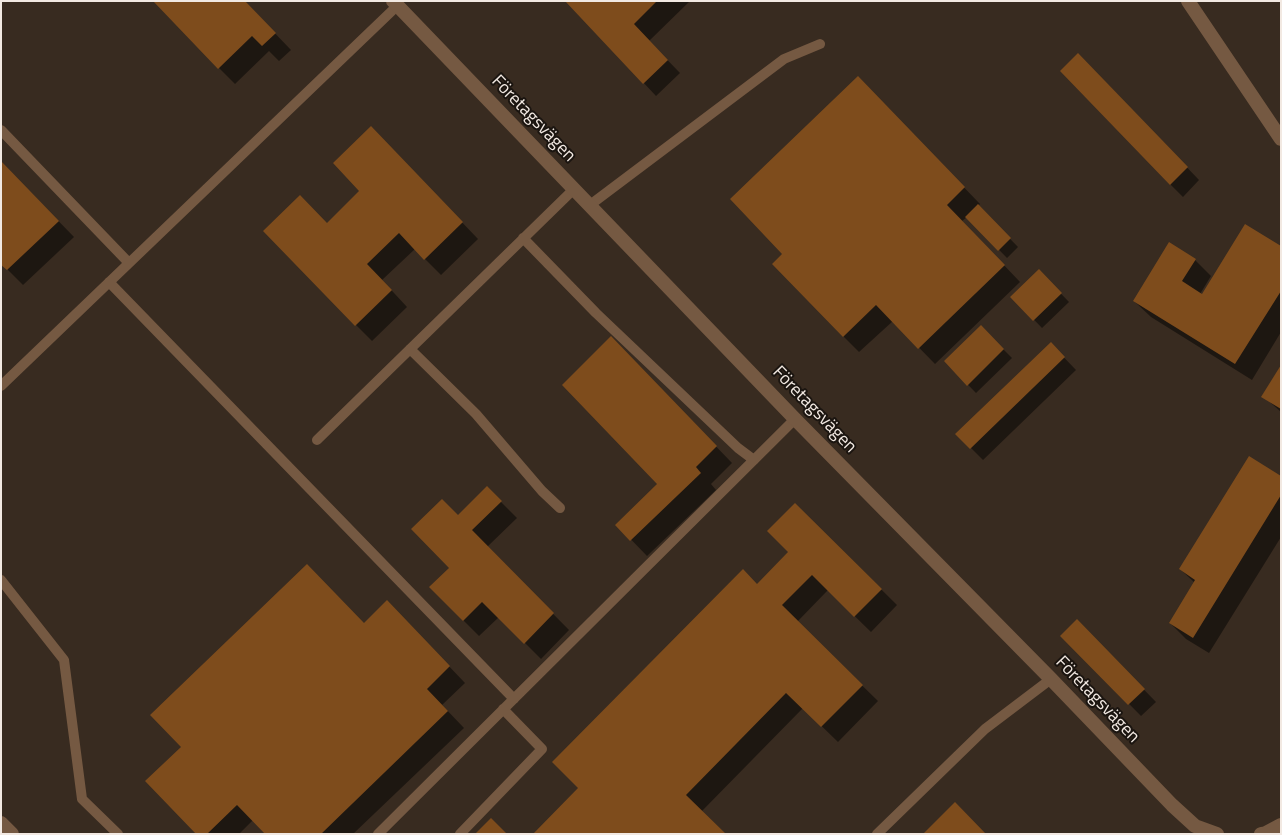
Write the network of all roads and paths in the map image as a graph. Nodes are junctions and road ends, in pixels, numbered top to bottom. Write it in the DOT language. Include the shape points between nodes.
graph roads {
  1 [pos="1188,1"];
  2 [pos="395,4"];
  3 [pos="820,44"];
  4 [pos="1,130"];
  5 [pos="1281,139"];
  6 [pos="574,189"];
  7 [pos="590,205"];
  8 [pos="523,238"];
  9 [pos="129,263"];
  10 [pos="109,282"];
  11 [pos="410,349"];
  12 [pos="1,386"];
  13 [pos="795,419"];
  14 [pos="317,440"];
  15 [pos="754,460"];
  16 [pos="560,508"];
  17 [pos="1,580"];
  18 [pos="1051,679"];
  19 [pos="514,699"];
  20 [pos="503,709"];
  21 [pos="1,823"];
  22 [pos="1281,824"];
  23 [pos="1281,830"];
  24 [pos="12,834"];
  25 [pos="118,834"];
  26 [pos="378,834"];
  27 [pos="460,834"];
  28 [pos="876,834"];
  29 [pos="1217,834"];
  30 [pos="1261,834"];
  31 [pos="1278,834"];
  1 -- 5 [label="street"];
  2 -- 6 [label="street, Företagsvägen"];
  2 -- 9 [label="lane"];
  3 -- 7 [label="lane" via="784,60"];
  4 -- 9 [label="lane"];
  6 -- 7 [label="street, Företagsvägen"];
  6 -- 8 [label="lane"];
  7 -- 13 [label="street, Företagsvägen"];
  8 -- 11 [label="lane"];
  8 -- 15 [label="lane" via="596,313"];
  9 -- 10 [label="lane"];
  10 -- 12 [label="lane"];
  10 -- 19 [label="lane"];
  11 -- 14 [label="lane"];
  11 -- 16 [label="lane" via="476,414"];
  13 -- 15 [label="lane"];
  13 -- 18 [label="street, Företagsvägen"];
  15 -- 19 [label="lane"];
  17 -- 25 [label="lane" via="64,660 82,799"];
  18 -- 28 [label="lane" via="985,729"];
  18 -- 29 [label="street, Företagsvägen" via="1172,805 1195,826"];
  19 -- 20 [label="lane"];
  20 -- 26 [label="lane"];
  20 -- 27 [label="lane" via="542,749"];
  21 -- 24 [label="street"];
  22 -- 30 [label="street"];
  23 -- 31 [label="street"];
}
